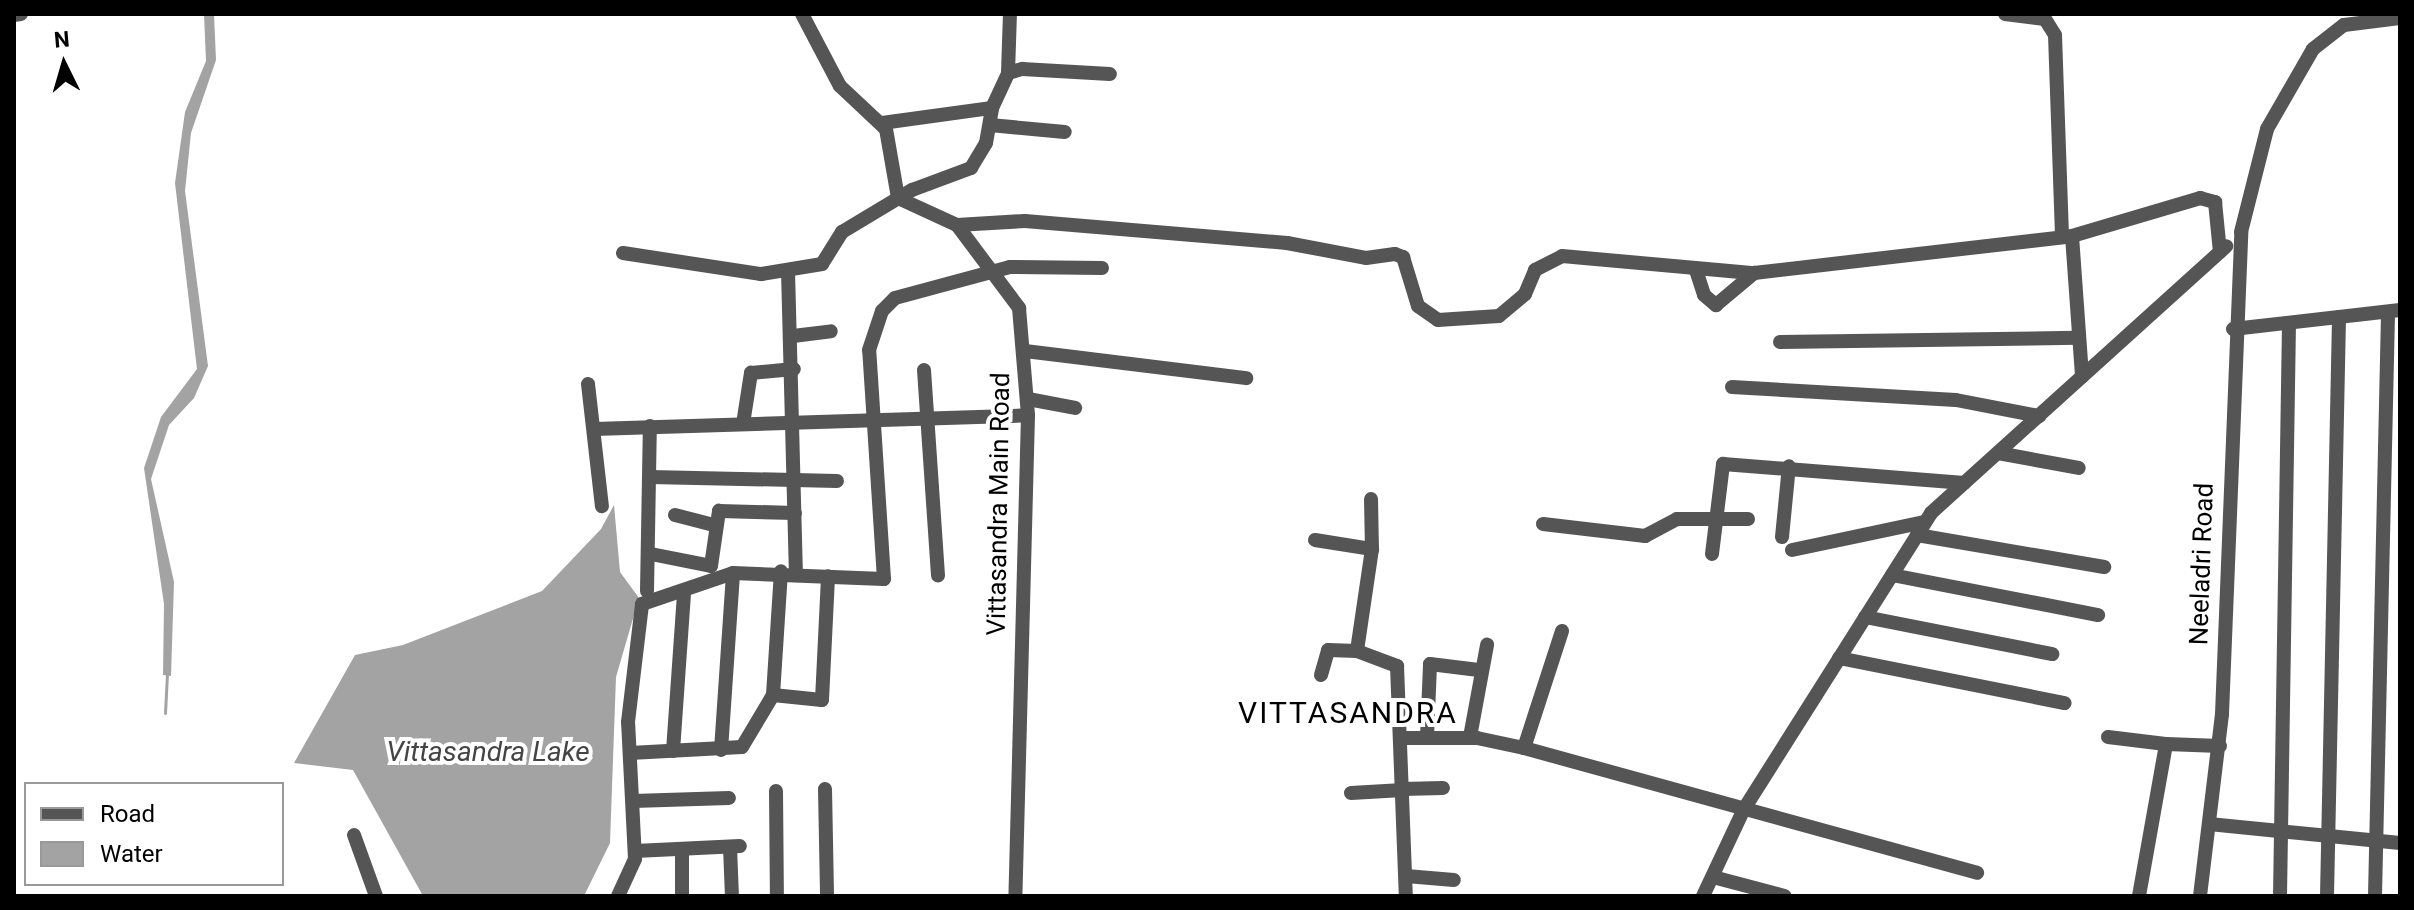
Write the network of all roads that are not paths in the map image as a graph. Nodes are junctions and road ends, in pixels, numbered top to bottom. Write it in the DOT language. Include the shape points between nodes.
graph roads {
  1 [pos="21,14"];
  2 [pos="802,14"];
  3 [pos="1010,14"];
  4 [pos="2005,14"];
  5 [pos="14,15"];
  6 [pos="2394,17"];
  7 [pos="1008,73"];
  8 [pos="1110,74"];
  9 [pos="992,108"];
  10 [pos="882,123"];
  11 [pos="990,125"];
  12 [pos="1065,132"];
  13 [pos="898,198"];
  14 [pos="957,225"];
  15 [pos="2241,232"];
  16 [pos="2067,236"];
  17 [pos="2220,252"];
  18 [pos="623,253"];
  19 [pos="1102,268"];
  20 [pos="1696,270"];
  21 [pos="788,271"];
  22 [pos="1754,273"];
  23 [pos="990,276"];
  24 [pos="2394,311"];
  25 [pos="2339,317"];
  26 [pos="2289,323"];
  27 [pos="2233,329"];
  28 [pos="831,331"];
  29 [pos="793,336"];
  30 [pos="2078,338"];
  31 [pos="1780,342"];
  32 [pos="1025,351"];
  33 [pos="794,369"];
  34 [pos="924,370"];
  35 [pos="2082,377"];
  36 [pos="1246,378"];
  37 [pos="588,384"];
  38 [pos="1732,387"];
  39 [pos="1028,399"];
  40 [pos="1075,408"];
  41 [pos="1028,415"];
  42 [pos="2039,416"];
  43 [pos="925,418"];
  44 [pos="872,421"];
  45 [pos="796,423"];
  46 [pos="743,424"];
  47 [pos="650,426"];
  48 [pos="594,429"];
  49 [pos="1998,453"];
  50 [pos="1789,466"];
  51 [pos="2079,468"];
  52 [pos="650,477"];
  53 [pos="795,478"];
  54 [pos="837,481"];
  55 [pos="1964,483"];
  56 [pos="1371,499"];
  57 [pos="602,506"];
  58 [pos="795,513"];
  59 [pos="675,515"];
  60 [pos="1714,519"];
  61 [pos="1748,519"];
  62 [pos="1543,524"];
  63 [pos="714,525"];
  64 [pos="1921,529"];
  65 [pos="1782,537"];
  66 [pos="1315,540"];
  67 [pos="1372,549"];
  68 [pos="1792,550"];
  69 [pos="651,554"];
  70 [pos="1712,554"];
  71 [pos="2104,567"];
  72 [pos="789,570"];
  73 [pos="733,573"];
  74 [pos="1892,575"];
  75 [pos="828,576"];
  76 [pos="938,576"];
  77 [pos="647,591"];
  78 [pos="684,595"];
  79 [pos="2098,615"];
  80 [pos="1865,617"];
  81 [pos="1562,631"];
  82 [pos="1487,645"];
  83 [pos="1357,651"];
  84 [pos="2052,654"];
  85 [pos="1839,658"];
  86 [pos="1479,670"];
  87 [pos="1321,675"];
  88 [pos="773,695"];
  89 [pos="2065,703"];
  90 [pos="1427,737"];
  91 [pos="1470,737"];
  92 [pos="2108,737"];
  93 [pos="1400,738"];
  94 [pos="2166,744"];
  95 [pos="2220,746"];
  96 [pos="1524,748"];
  97 [pos="721,750"];
  98 [pos="673,751"];
  99 [pos="630,753"];
  100 [pos="1443,788"];
  101 [pos="825,789"];
  102 [pos="1402,790"];
  103 [pos="776,791"];
  104 [pos="1351,793"];
  105 [pos="729,798"];
  106 [pos="633,801"];
  107 [pos="1744,809"];
  108 [pos="2209,824"];
  109 [pos="354,835"];
  110 [pos="2282,835"];
  111 [pos="2329,838"];
  112 [pos="2377,841"];
  113 [pos="2400,843"];
  114 [pos="682,849"];
  115 [pos="635,851"];
  116 [pos="1977,873"];
  117 [pos="1406,876"];
  118 [pos="1713,877"];
  119 [pos="1454,880"];
  120 [pos="376,896"];
  121 [pos="618,896"];
  122 [pos="682,896"];
  123 [pos="732,896"];
  124 [pos="777,896"];
  125 [pos="827,896"];
  126 [pos="1015,896"];
  127 [pos="1406,896"];
  128 [pos="1703,896"];
  129 [pos="1785,896"];
  130 [pos="2139,896"];
  131 [pos="2200,896"];
  132 [pos="2280,896"];
  133 [pos="2327,896"];
  134 [pos="2375,896"];
  1 -- 5 [label="street"];
  2 -- 10 [label="street" via="840,86"];
  3 -- 7 [label="street"];
  4 -- 16 [label="street" via="2045,19 2055,35"];
  6 -- 15 [label="street, Neeladri Road" via="2344,25 2313,49 2267,129"];
  7 -- 8 [label="street"];
  7 -- 9 [label="street"];
  9 -- 10 [label="street"];
  9 -- 11 [label="street"];
  10 -- 13 [label="street"];
  11 -- 12 [label="street"];
  11 -- 13 [label="street" via="971,168"];
  13 -- 14 [label="street"];
  13 -- 21 [label="street" via="842,232 822,264"];
  14 -- 20 [label="street" via="1025,221 1287,243 1366,258 1395,254 1407,266 1418,306 1438,320 1499,316 1525,294 1535,270 1562,256"];
  14 -- 23 [label="street, Vittasandra Main Road"];
  15 -- 17 [label="street"];
  15 -- 27 [label="street, Neeladri Road"];
  16 -- 17 [label="street" via="2200,198 2215,202"];
  16 -- 22 [label="street"];
  16 -- 30 [label="street"];
  17 -- 35 [label="street"];
  18 -- 21 [label="street" via="703,268"];
  19 -- 23 [label="street" via="1024,264"];
  20 -- 22 [label="street"];
  20 -- 22 [label="street" via="1704,295 1716,305"];
  21 -- 29 [label="street"];
  23 -- 32 [label="street, Vittasandra Main Road" via="1017,302"];
  23 -- 44 [label="street" via="895,298 882,311 869,350"];
  24 -- 25 [label="street"];
  24 -- 112 [label="street"];
  25 -- 26 [label="street"];
  25 -- 111 [label="street"];
  26 -- 27 [label="street"];
  26 -- 110 [label="street"];
  27 -- 95 [label="street, Neeladri Road"];
  28 -- 29 [label="street"];
  29 -- 33 [label="street"];
  30 -- 31 [label="street"];
  30 -- 35 [label="street"];
  32 -- 36 [label="street"];
  32 -- 39 [label="street, Vittasandra Main Road"];
  33 -- 45 [label="street"];
  33 -- 46 [label="street" via="751,373"];
  34 -- 43 [label="street"];
  35 -- 42 [label="street"];
  37 -- 48 [label="street"];
  38 -- 42 [label="street" via="1956,400"];
  39 -- 40 [label="street"];
  39 -- 41 [label="street, Vittasandra Main Road"];
  41 -- 43 [label="street"];
  41 -- 126 [label="street, Vittasandra Main Road"];
  42 -- 49 [label="street"];
  43 -- 44 [label="street"];
  43 -- 76 [label="street"];
  44 -- 45 [label="street"];
  44 -- 75 [label="street" via="885,576"];
  45 -- 46 [label="street"];
  45 -- 53 [label="street"];
  46 -- 47 [label="street"];
  47 -- 48 [label="street"];
  47 -- 52 [label="street"];
  48 -- 57 [label="street"];
  49 -- 51 [label="street"];
  49 -- 55 [label="street"];
  50 -- 55 [label="street"];
  50 -- 60 [label="street" via="1723,464"];
  50 -- 65 [label="street"];
  52 -- 53 [label="street"];
  52 -- 69 [label="street"];
  53 -- 54 [label="street"];
  53 -- 58 [label="street"];
  55 -- 64 [label="street"];
  56 -- 67 [label="street"];
  58 -- 63 [label="street" via="726,508"];
  58 -- 72 [label="street"];
  59 -- 63 [label="street"];
  60 -- 61 [label="street"];
  60 -- 62 [label="street" via="1677,519 1645,536"];
  60 -- 70 [label="street"];
  63 -- 69 [label="street" via="711,566"];
  64 -- 68 [label="street"];
  64 -- 71 [label="street"];
  64 -- 74 [label="street"];
  66 -- 67 [label="street"];
  67 -- 83 [label="street"];
  69 -- 77 [label="street"];
  72 -- 73 [label="street"];
  72 -- 75 [label="street"];
  72 -- 88 [label="street"];
  73 -- 78 [label="street"];
  73 -- 97 [label="street"];
  74 -- 79 [label="street"];
  74 -- 80 [label="street"];
  75 -- 88 [label="street" via="822,700"];
  78 -- 98 [label="street"];
  78 -- 99 [label="street" via="642,604"];
  80 -- 84 [label="street"];
  80 -- 85 [label="street"];
  81 -- 96 [label="street"];
  82 -- 86 [label="street"];
  83 -- 87 [label="street" via="1328,650"];
  83 -- 93 [label="street" via="1397,666"];
  85 -- 89 [label="street"];
  85 -- 107 [label="street"];
  86 -- 90 [label="street" via="1430,664"];
  86 -- 91 [label="street"];
  88 -- 97 [label="street" via="742,747"];
  90 -- 91 [label="street"];
  90 -- 93 [label="street"];
  91 -- 96 [label="street"];
  92 -- 94 [label="street"];
  93 -- 102 [label="street"];
  94 -- 95 [label="street"];
  94 -- 130 [label="street"];
  95 -- 108 [label="street, Neeladri Road"];
  96 -- 107 [label="street"];
  97 -- 98 [label="street"];
  98 -- 99 [label="street"];
  99 -- 106 [label="street"];
  100 -- 102 [label="street"];
  101 -- 125 [label="street"];
  102 -- 104 [label="street"];
  102 -- 117 [label="street"];
  103 -- 124 [label="street"];
  105 -- 106 [label="street"];
  106 -- 115 [label="street"];
  107 -- 116 [label="street"];
  107 -- 118 [label="street"];
  108 -- 110 [label="street"];
  108 -- 131 [label="street, Neeladri Road"];
  109 -- 120 [label="street"];
  110 -- 111 [label="street"];
  110 -- 132 [label="street"];
  111 -- 112 [label="street"];
  111 -- 133 [label="street"];
  112 -- 113 [label="street"];
  112 -- 134 [label="street"];
  114 -- 115 [label="street"];
  114 -- 122 [label="street"];
  114 -- 123 [label="street" via="735,846"];
  115 -- 121 [label="street"];
  117 -- 119 [label="street"];
  117 -- 127 [label="street"];
  118 -- 128 [label="street"];
  118 -- 129 [label="street"];
}
